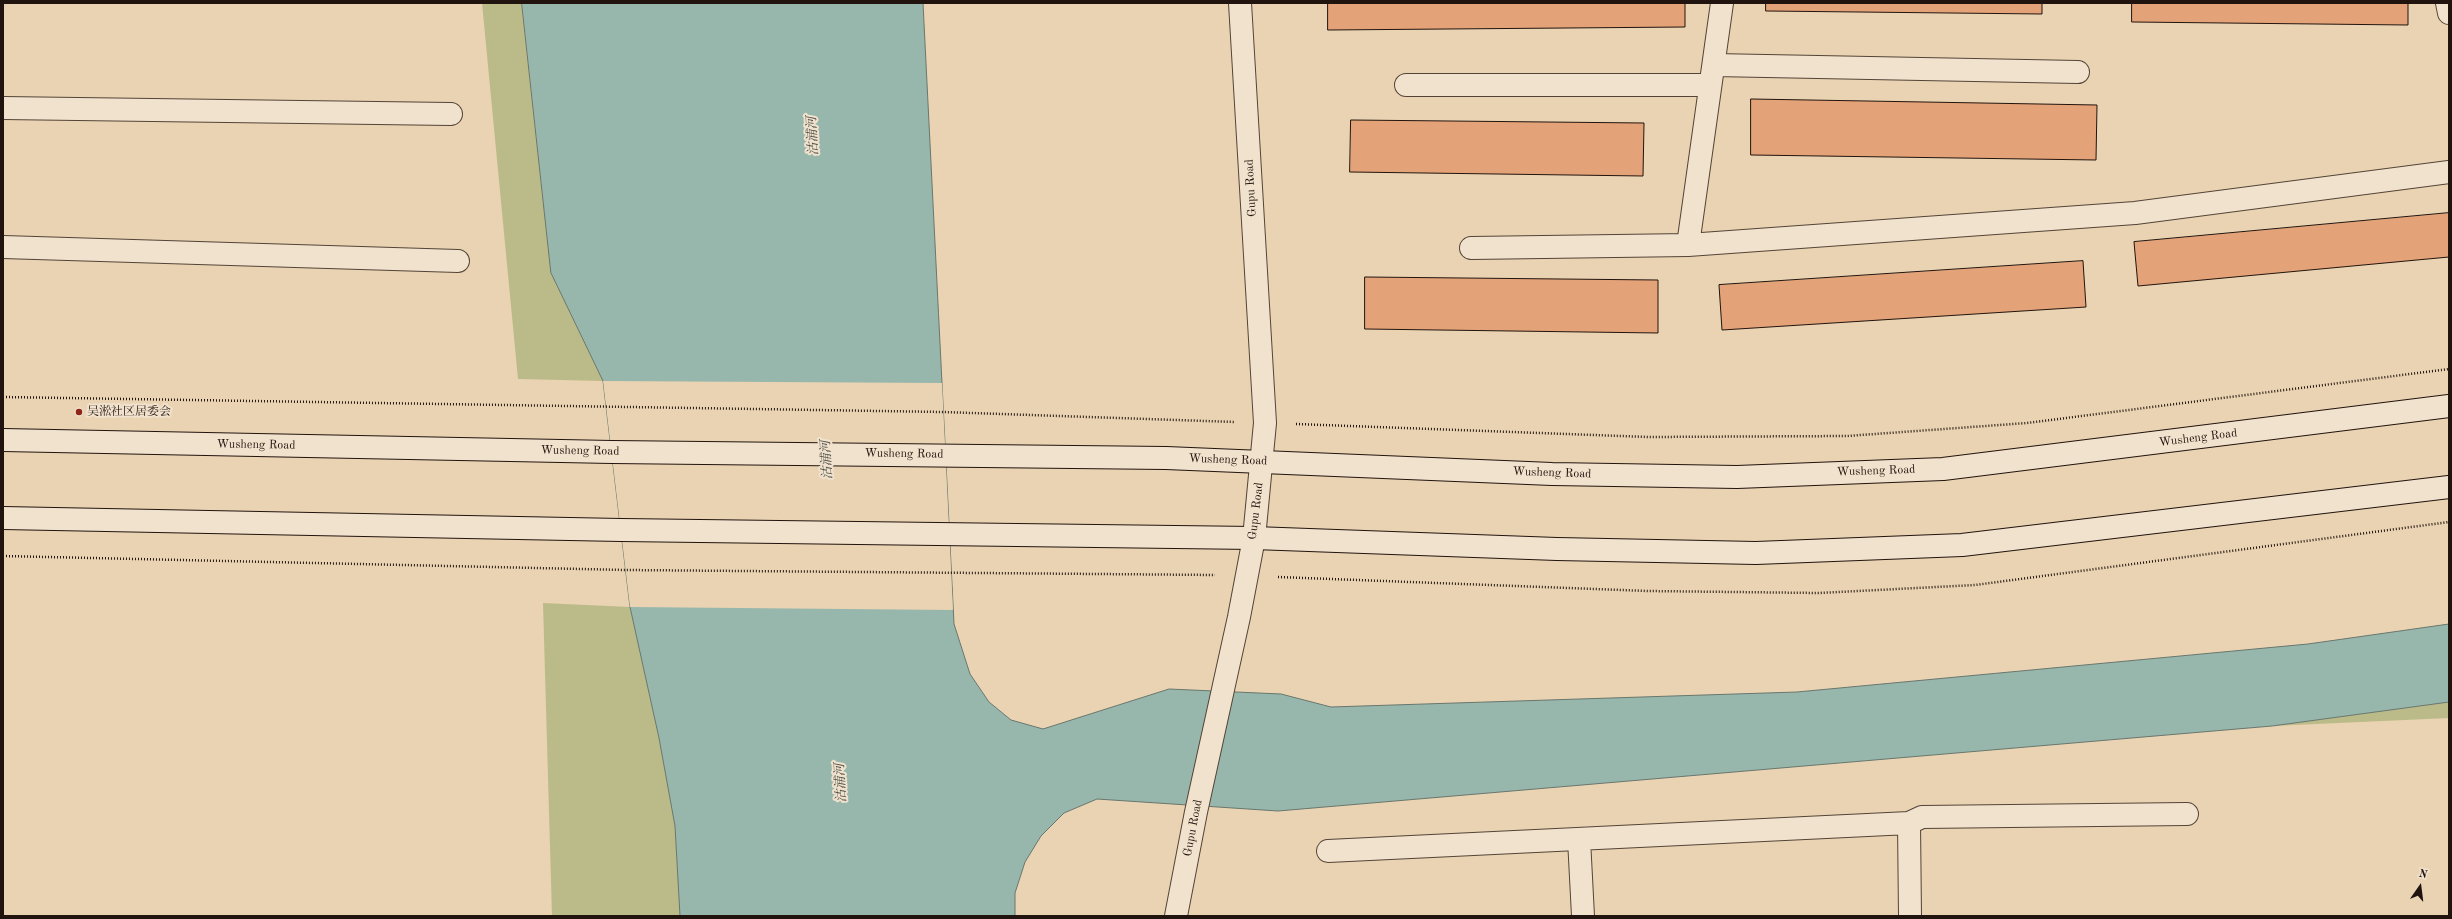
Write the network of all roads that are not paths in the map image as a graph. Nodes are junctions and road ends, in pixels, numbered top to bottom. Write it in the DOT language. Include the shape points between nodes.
graph roads {
  1 [pos="1240,3"];
  2 [pos="1722,3"];
  3 [pos="2447,3"];
  4 [pos="2449,13"];
  5 [pos="2078,72"];
  6 [pos="1712,75"];
  7 [pos="1406,85"];
  8 [pos="3,108"];
  9 [pos="451,114"];
  10 [pos="2449,172"];
  11 [pos="1688,245"];
  12 [pos="3,247"];
  13 [pos="1470,248"];
  14 [pos="458,261"];
  15 [pos="2449,406"];
  16 [pos="3,440"];
  17 [pos="1262,461"];
  18 [pos="2449,487"];
  19 [pos="3,518"];
  20 [pos="1254,538"];
  21 [pos="2187,814"];
  22 [pos="1909,823"];
  23 [pos="1579,839"];
  24 [pos="1328,851"];
  25 [pos="1176,916"];
  26 [pos="1583,916"];
  27 [pos="1910,916"];
  1 -- 17 [label="main road, Gupu Road" via="1265,423"];
  2 -- 6 [label="main road"];
  3 -- 4 [label="main road"];
  5 -- 6 [label="main road"];
  6 -- 7 [label="main road"];
  6 -- 11 [label="main road"];
  8 -- 9 [label="main road"];
  10 -- 11 [label="main road" via="2135,213"];
  11 -- 13 [label="main road"];
  12 -- 14 [label="main road"];
  15 -- 17 [label="main road, Wusheng Road" via="1943,469 1737,477 1552,474"];
  16 -- 17 [label="main road, Wusheng Road"];
  17 -- 20 [label="main road, Gupu Road"];
  18 -- 20 [label="main road" via="1962,545 1756,552"];
  19 -- 20 [label="main road" via="621,530"];
  20 -- 25 [label="main road, Gupu Road"];
  21 -- 22 [label="main road" via="1922,817"];
  22 -- 23 [label="main road"];
  22 -- 27 [label="main road"];
  23 -- 24 [label="main road"];
  23 -- 26 [label="main road"];
}
